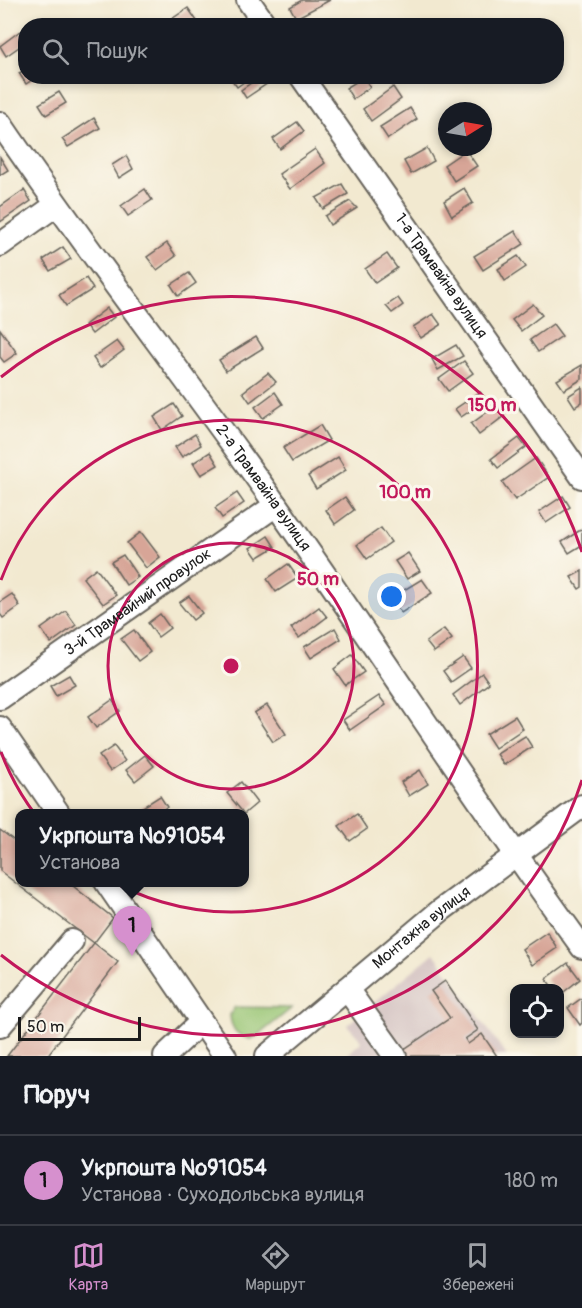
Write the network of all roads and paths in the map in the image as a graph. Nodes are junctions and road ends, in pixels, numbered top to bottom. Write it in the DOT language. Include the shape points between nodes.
graph roads {
  1 [pos="248,0"];
  2 [pos="260,18"];
  3 [pos="307,84"];
  4 [pos="0,123"];
  5 [pos="56,205"];
  6 [pos="0,245"];
  7 [pos="582,477"];
  8 [pos="276,505"];
  9 [pos="0,698"];
  10 [pos="0,728"];
  11 [pos="582,806"];
  12 [pos="55,809"];
  13 [pos="515,855"];
  14 [pos="109,887"];
  15 [pos="72,941"];
  16 [pos="582,946"];
  17 [pos="347,989"];
  18 [pos="201,1022"];
  19 [pos="0,1026"];
  20 [pos="165,1056"];
  21 [pos="225,1056"];
  22 [pos="267,1056"];
  23 [pos="395,1056"];
  1 -- 2 [label="street"];
  3 -- 7 [label="street, 1-а Трамвайна вулиця"];
  4 -- 5 [label="street, 2-а Трамвайна вулиця"];
  5 -- 6 [label="street"];
  5 -- 8 [label="street, 2-а Трамвайна вулиця"];
  8 -- 9 [label="street, 3-й Трамвайний провулок"];
  8 -- 13 [label="street, 2-а Трамвайна вулиця"];
  10 -- 12 [label="street"];
  11 -- 13 [label="street, Монтажна вулиця"];
  13 -- 16 [label="street, 2-а Трамвайна вулиця"];
  13 -- 17 [label="street, Монтажна вулиця"];
  14 -- 18 [label="street"];
  15 -- 19 [label="street"];
  17 -- 22 [label="street, Монтажна вулиця"];
  17 -- 23 [label="street"];
  18 -- 20 [label="street"];
  18 -- 21 [label="street"];
}
